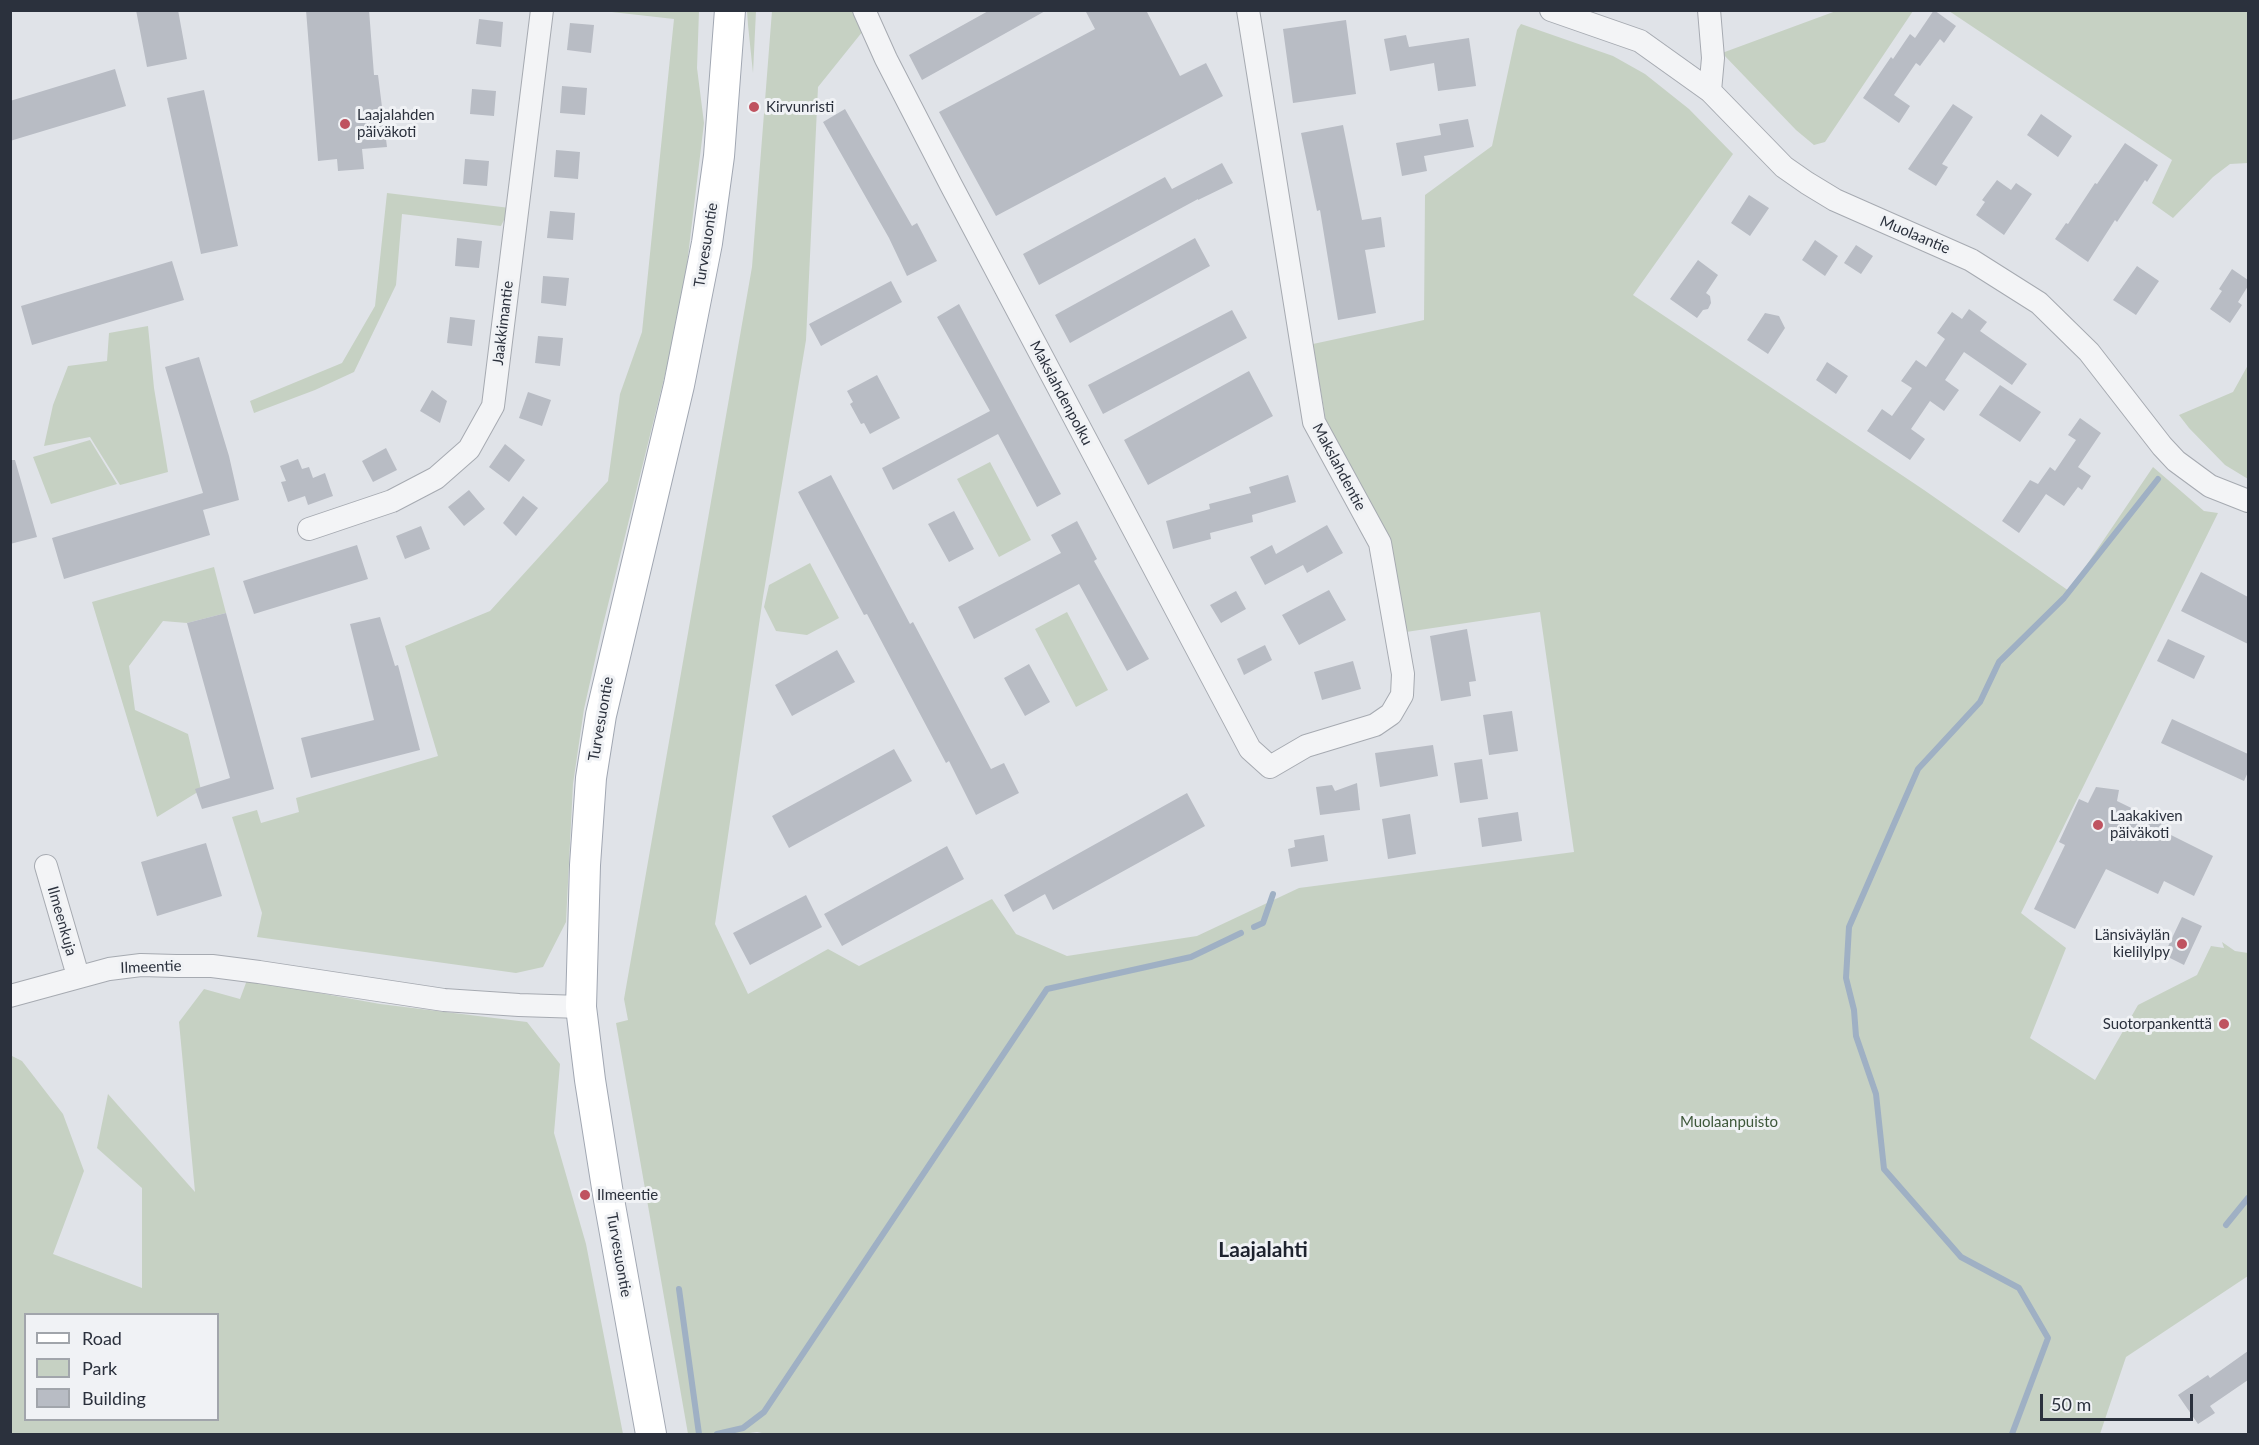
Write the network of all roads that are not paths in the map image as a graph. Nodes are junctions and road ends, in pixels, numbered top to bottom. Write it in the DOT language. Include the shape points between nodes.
graph roads {
  1 [pos="542,10"];
  2 [pos="730,10"];
  3 [pos="864,10"];
  4 [pos="1248,10"];
  5 [pos="1551,10"];
  6 [pos="1709,10"];
  7 [pos="1710,91"];
  8 [pos="2248,501"];
  9 [pos="309,529"];
  10 [pos="1270,767"];
  11 [pos="46,866"];
  12 [pos="78,976"];
  13 [pos="10,996"];
  14 [pos="581,1006"];
  15 [pos="651,1434"];
  1 -- 9 [label="street, Jaakkimantie" via="493,406 469,449 436,478 392,501"];
  2 -- 14 [label="main road, Turvesuontie" via="719,156 707,243 679,385 615,649 591,778"];
  3 -- 10 [label="street, Makslahdenpolku" via="951,185 1250,749"];
  4 -- 10 [label="street, Makslahdentie" via="1314,422 1380,543 1403,674 1402,695 1391,714 1375,725 1306,746"];
  5 -- 7 [label="street, Muolaantie" via="1640,41"];
  6 -- 7 [label="street" via="1713,58"];
  7 -- 8 [label="street, Muolaantie" via="1784,167 1807,183 1835,200 1971,260 2038,303 2090,352 2176,461 2210,486"];
  11 -- 12 [label="street, Ilmeenkuja"];
  12 -- 13 [label="street, Ilmeentie"];
  12 -- 14 [label="street, Ilmeentie" via="141,965 212,966 444,1000"];
  14 -- 15 [label="main road, Turvesuontie" via="608,1194"];
}
